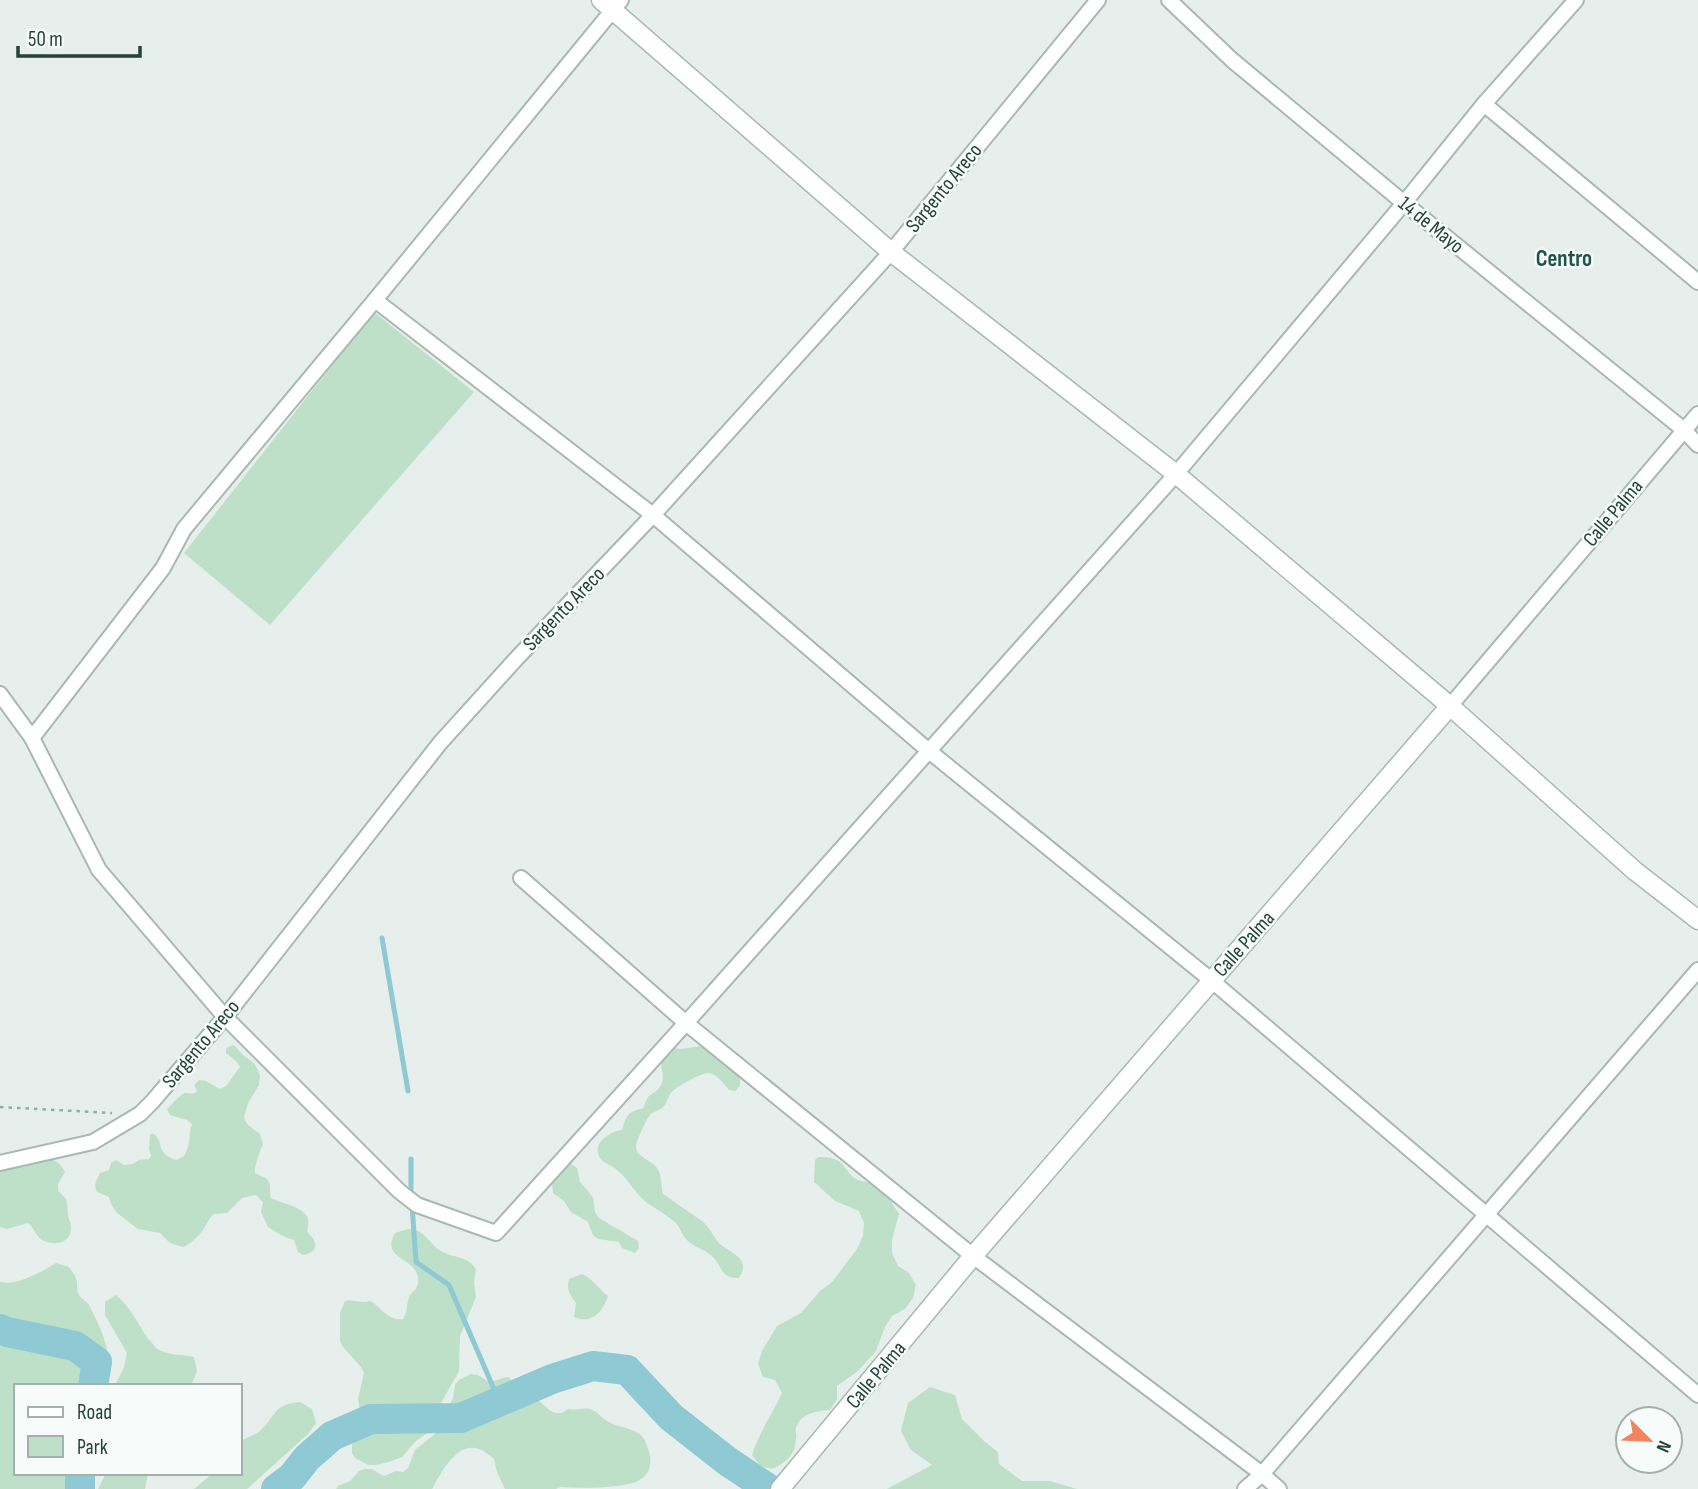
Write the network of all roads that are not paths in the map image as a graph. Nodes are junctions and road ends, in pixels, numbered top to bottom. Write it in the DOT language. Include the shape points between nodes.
graph roads {
  1 [pos="1098,0"];
  2 [pos="1169,0"];
  3 [pos="1576,0"];
  4 [pos="612,3"];
  5 [pos="1484,104"];
  6 [pos="1404,204"];
  7 [pos="891,252"];
  8 [pos="1698,282"];
  9 [pos="375,300"];
  10 [pos="1698,414"];
  11 [pos="1684,430"];
  12 [pos="1698,445"];
  13 [pos="1175,474"];
  14 [pos="653,515"];
  15 [pos="0,694"];
  16 [pos="1450,706"];
  17 [pos="32,738"];
  18 [pos="929,751"];
  19 [pos="521,878"];
  20 [pos="1698,920"];
  21 [pos="1698,970"];
  22 [pos="1211,980"];
  23 [pos="225,1017"];
  24 [pos="686,1023"];
  25 [pos="0,1163"];
  26 [pos="1487,1214"];
  27 [pos="973,1256"];
  28 [pos="1698,1395"];
  29 [pos="1262,1474"];
  30 [pos="786,1482"];
  31 [pos="1245,1489"];
  32 [pos="1279,1489"];
  1 -- 7 [label="street, Sargento Areco"];
  2 -- 6 [label="street, 14 de Mayo"];
  3 -- 5 [label="street"];
  4 -- 7 [label="street"];
  4 -- 9 [label="street"];
  5 -- 6 [label="street"];
  5 -- 8 [label="street"];
  6 -- 11 [label="street, 14 de Mayo"];
  6 -- 13 [label="street"];
  7 -- 13 [label="street"];
  7 -- 14 [label="street, Sargento Areco"];
  9 -- 14 [label="street"];
  9 -- 17 [label="street" via="184,529 163,568"];
  10 -- 11 [label="street, Calle Palma"];
  11 -- 12 [label="street, 14 de Mayo"];
  11 -- 16 [label="street, Calle Palma"];
  13 -- 16 [label="street"];
  13 -- 18 [label="street"];
  14 -- 18 [label="street"];
  14 -- 23 [label="street, Sargento Areco" via="440,743"];
  15 -- 17 [label="street"];
  16 -- 20 [label="street" via="1635,871"];
  16 -- 22 [label="street, Calle Palma"];
  17 -- 23 [label="street" via="99,870"];
  18 -- 22 [label="street"];
  18 -- 24 [label="street"];
  19 -- 24 [label="street"];
  21 -- 26 [label="street"];
  22 -- 26 [label="street"];
  22 -- 27 [label="street, Calle Palma"];
  23 -- 24 [label="street" via="399,1191 417,1205 496,1233"];
  23 -- 25 [label="street, Sargento Areco" via="140,1114 93,1142"];
  24 -- 27 [label="street"];
  26 -- 28 [label="street"];
  26 -- 29 [label="street"];
  27 -- 29 [label="street"];
  27 -- 30 [label="street, Calle Palma"];
  29 -- 31 [label="street"];
  29 -- 32 [label="street"];
}
